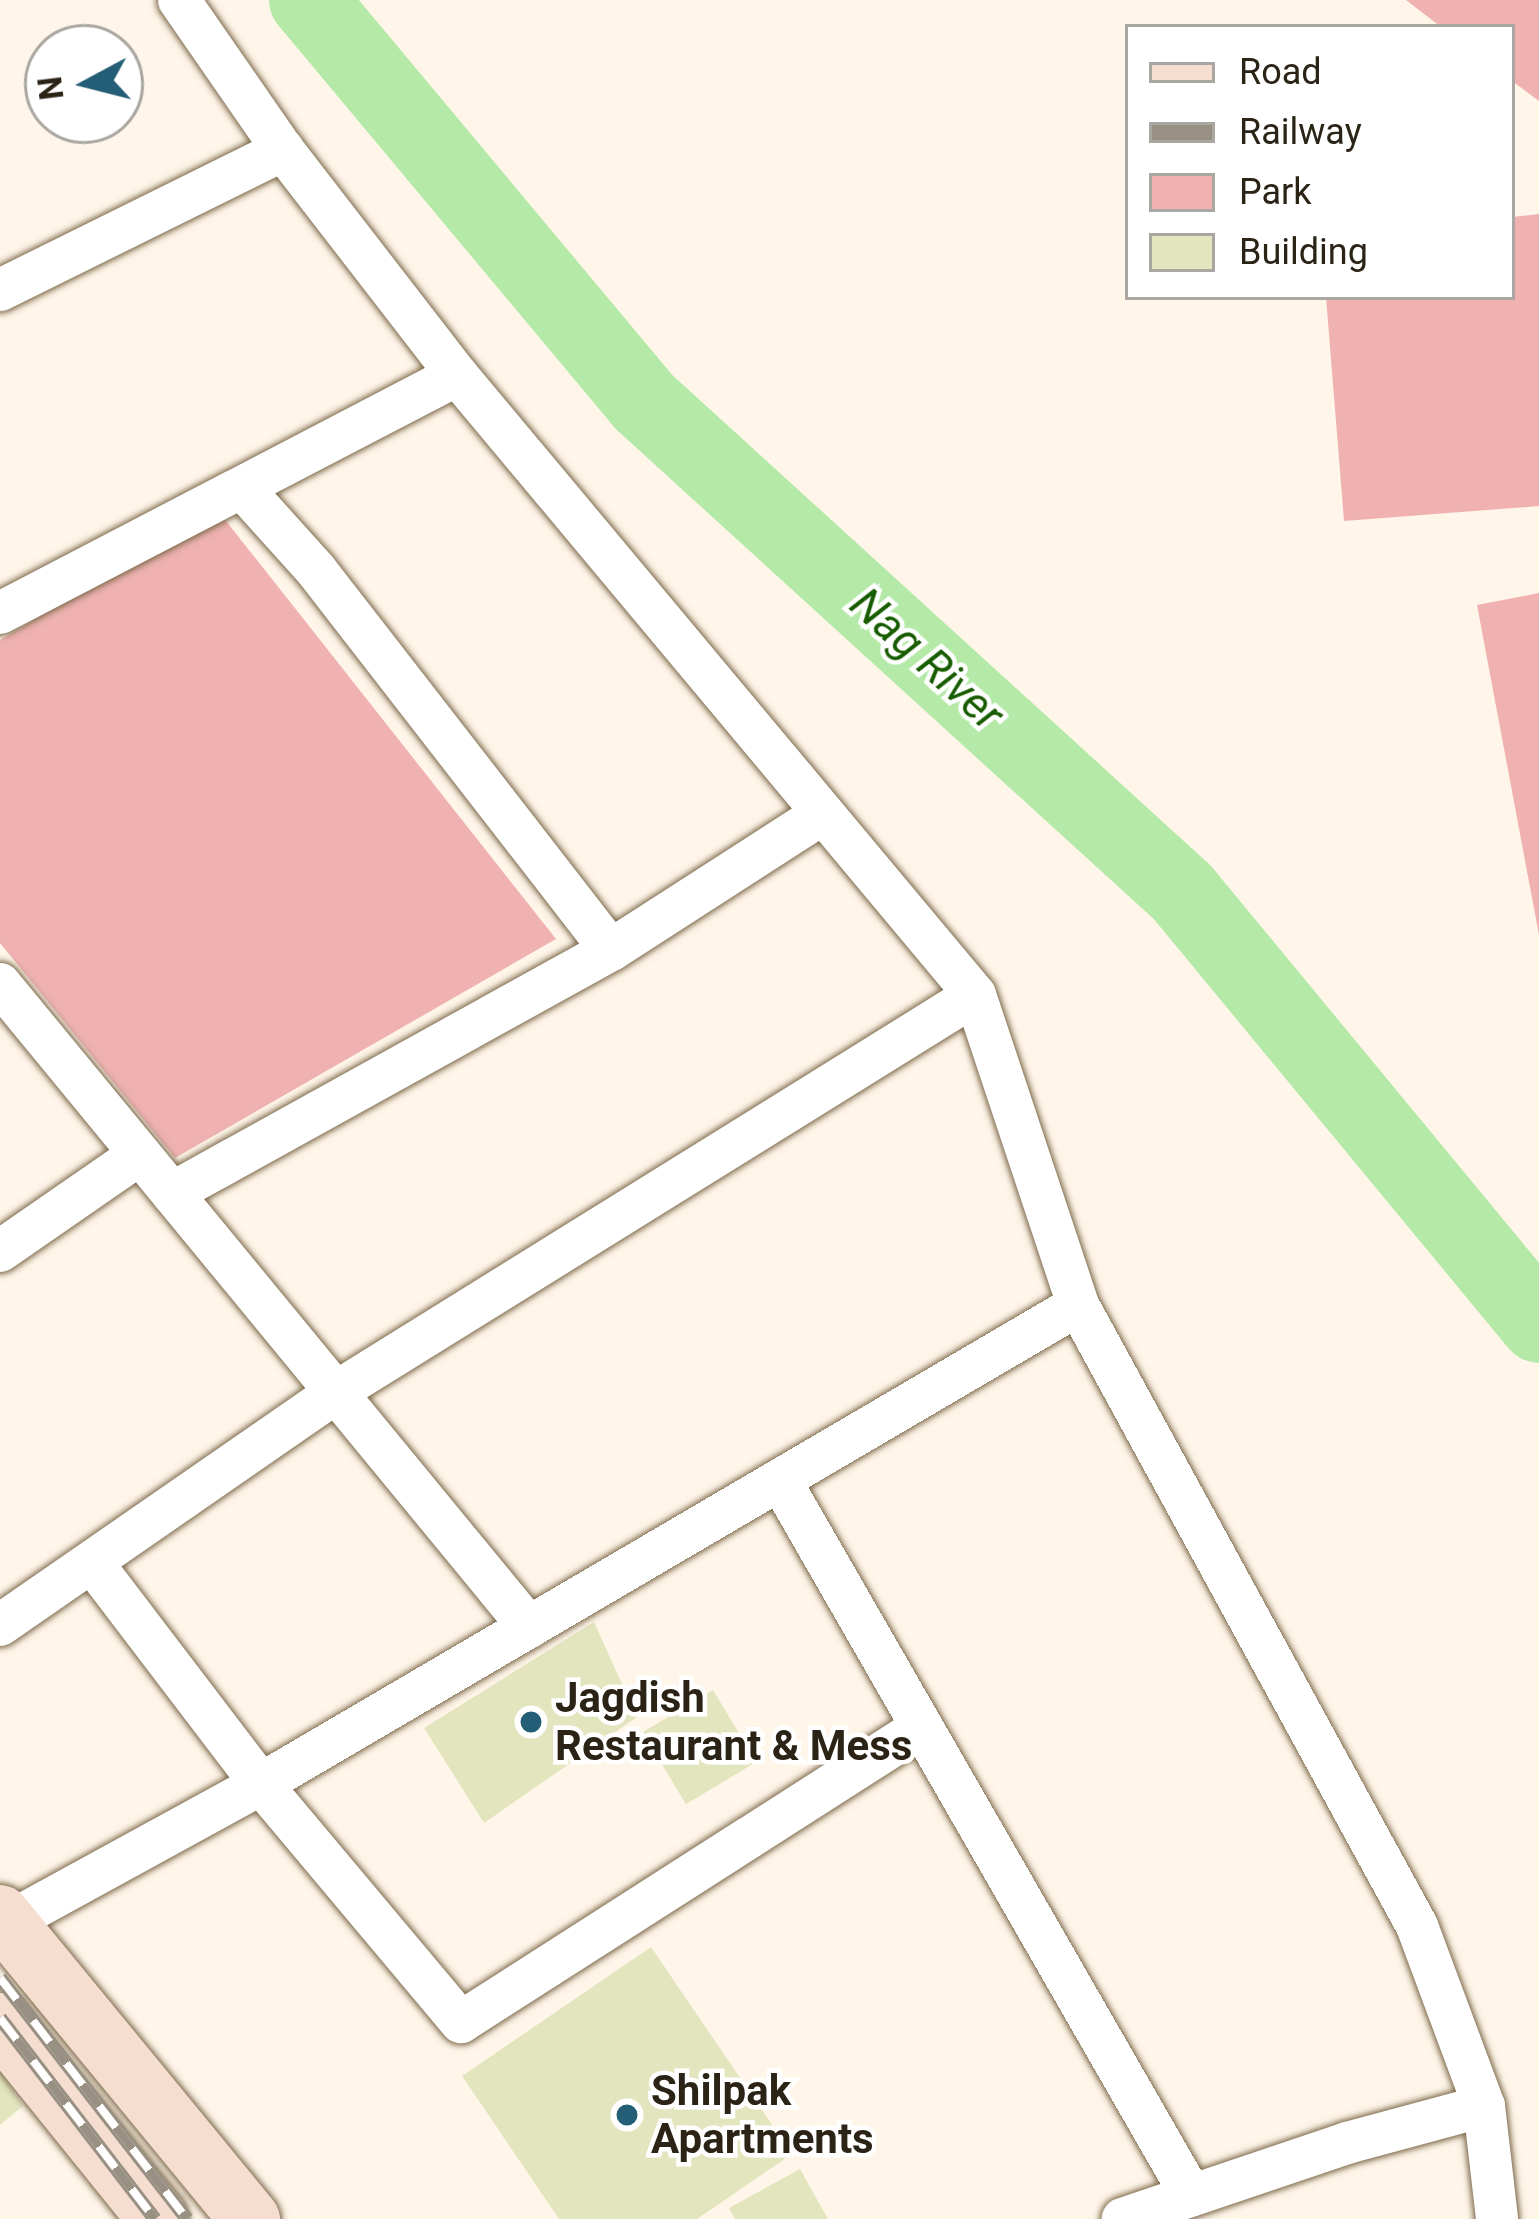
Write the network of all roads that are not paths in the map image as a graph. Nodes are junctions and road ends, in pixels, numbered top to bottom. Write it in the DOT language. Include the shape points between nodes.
graph roads {
  1 [pos="179,0"];
  2 [pos="283,150"];
  3 [pos="0,290"];
  4 [pos="457,375"];
  5 [pos="244,490"];
  6 [pos="0,613"];
  7 [pos="822,814"];
  8 [pos="611,950"];
  9 [pos="0,984"];
  10 [pos="975,995"];
  11 [pos="140,1154"];
  12 [pos="172,1193"];
  13 [pos="0,1251"];
  14 [pos="1078,1305"];
  15 [pos="337,1392"];
  16 [pos="780,1480"];
  17 [pos="94,1564"];
  18 [pos="0,1625"];
  19 [pos="529,1627"];
  20 [pos="922,1727"];
  21 [pos="261,1784"];
  22 [pos="2,1921"];
  23 [pos="0,2023"];
  24 [pos="1484,2106"];
  25 [pos="1190,2195"];
  26 [pos="158,2219"];
  27 [pos="250,2219"];
  28 [pos="1122,2219"];
  29 [pos="1497,2219"];
  1 -- 2 [label="street"];
  2 -- 3 [label="street"];
  2 -- 4 [label="street"];
  4 -- 5 [label="street"];
  4 -- 7 [label="street"];
  5 -- 6 [label="street"];
  5 -- 8 [label="street" via="316,570"];
  7 -- 8 [label="street"];
  7 -- 10 [label="street"];
  8 -- 12 [label="street"];
  9 -- 11 [label="street"];
  10 -- 14 [label="street"];
  10 -- 15 [label="street"];
  11 -- 12 [label="street"];
  11 -- 13 [label="street"];
  12 -- 15 [label="street"];
  14 -- 16 [label="street"];
  14 -- 24 [label="street" via="1417,1926"];
  15 -- 17 [label="street"];
  15 -- 19 [label="street"];
  16 -- 19 [label="street"];
  16 -- 20 [label="street"];
  17 -- 18 [label="street"];
  17 -- 21 [label="street"];
  19 -- 21 [label="street"];
  20 -- 21 [label="street" via="460,2022"];
  20 -- 25 [label="street"];
  21 -- 22 [label="street"];
  22 -- 27 [label="main road"];
  23 -- 26 [label="main road"];
  24 -- 25 [label="street"];
  24 -- 29 [label="street"];
  25 -- 28 [label="street"];
}
